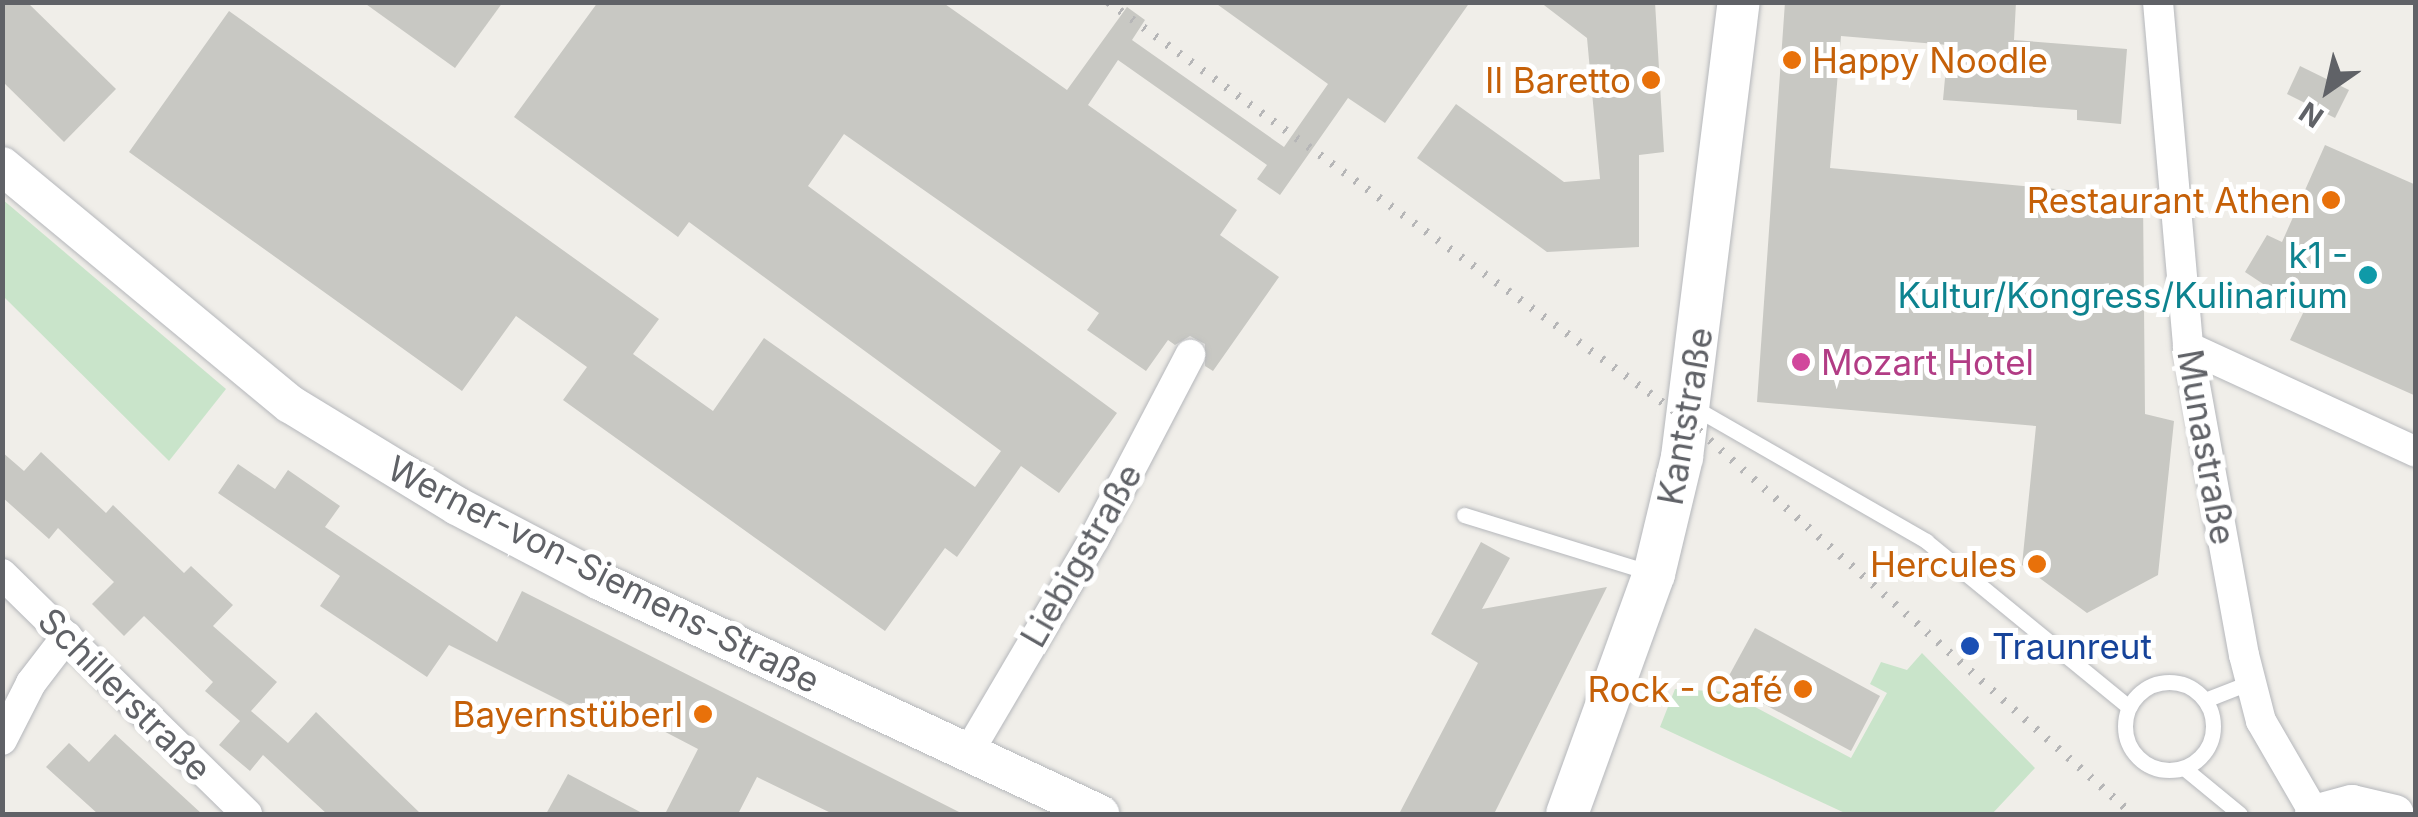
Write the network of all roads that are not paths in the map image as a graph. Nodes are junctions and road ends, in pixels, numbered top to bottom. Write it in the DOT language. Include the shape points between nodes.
graph roads {
  1 [pos="1739,2"];
  2 [pos="2158,2"];
  3 [pos="2,166"];
  4 [pos="2188,347"];
  5 [pos="1190,355"];
  6 [pos="1691,406"];
  7 [pos="2416,452"];
  8 [pos="1464,515"];
  9 [pos="2,574"];
  10 [pos="1654,574"];
  11 [pos="67,636"];
  12 [pos="2251,682"];
  13 [pos="2205,700"];
  14 [pos="2129,707"];
  15 [pos="2,740"];
  16 [pos="968,753"];
  17 [pos="2184,768"];
  18 [pos="247,814"];
  19 [pos="1100,814"];
  20 [pos="1568,814"];
  21 [pos="2240,814"];
  22 [pos="2314,814"];
  23 [pos="2395,814"];
  1 -- 6 [label="main road, Kantstraße"];
  2 -- 4 [label="street, Munastraße"];
  3 -- 16 [label="street, Werner-von-Siemens-Straße" via="214,346 372,456 600,580"];
  4 -- 7 [label="street"];
  4 -- 12 [label="street, Munastraße"];
  5 -- 16 [label="street, Liebigstraße" via="1094,539"];
  6 -- 10 [label="main road, Kantstraße"];
  6 -- 14 [label="lane" via="1926,540"];
  8 -- 10 [label="lane"];
  9 -- 11 [label="street, Schillerstraße"];
  10 -- 20 [label="main road, Kantstraße"];
  11 -- 15 [label="street" via="31,683"];
  11 -- 18 [label="street, Schillerstraße"];
  12 -- 13 [label="lane"];
  12 -- 22 [label="street, Munastraße" via="2261,721"];
  13 -- 14 [label="lane" via="2194,689 2164,682"];
  13 -- 17 [label="lane" via="2212,740"];
  14 -- 17 [label="lane" via="2126,736 2141,761"];
  16 -- 19 [label="street, Werner-von-Siemens-Straße"];
  17 -- 21 [label="lane"];
  22 -- 23 [label="street" via="2352,804"];
}
